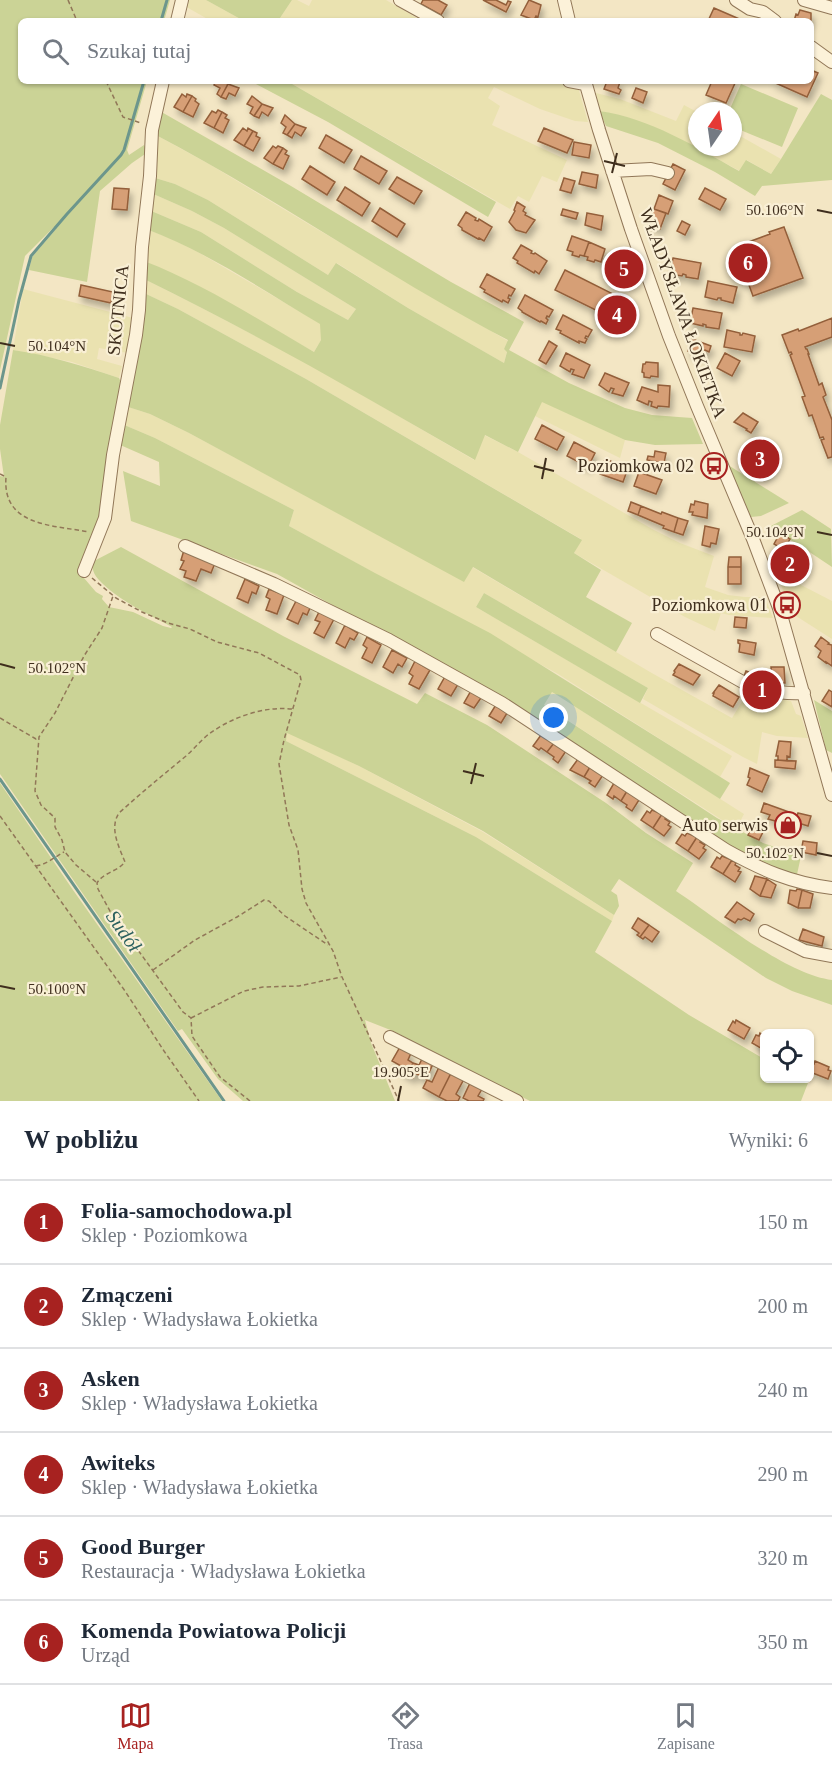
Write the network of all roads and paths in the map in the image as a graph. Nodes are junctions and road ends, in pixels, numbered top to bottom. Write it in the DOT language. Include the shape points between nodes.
graph roads {
  1 [pos="68,0"];
  2 [pos="182,0"];
  3 [pos="400,0"];
  4 [pos="564,0"];
  5 [pos="736,0"];
  6 [pos="804,0"];
  7 [pos="832,8"];
  8 [pos="76,18"];
  9 [pos="178,18"];
  10 [pos="433,18"];
  11 [pos="568,18"];
  12 [pos="771,18"];
  13 [pos="814,49"];
  14 [pos="832,62"];
  15 [pos="107,84"];
  16 [pos="162,84"];
  17 [pos="586,84"];
  18 [pos="153,127"];
  19 [pos="612,171"];
  20 [pos="668,173"];
  21 [pos="0,474"];
  22 [pos="97,537"];
  23 [pos="185,546"];
  24 [pos="84,571"];
  25 [pos="114,596"];
  26 [pos="657,634"];
  27 [pos="804,693"];
  28 [pos="293,709"];
  29 [pos="0,718"];
  30 [pos="39,737"];
  31 [pos="832,795"];
  32 [pos="0,816"];
  33 [pos="65,852"];
  34 [pos="44,865"];
  35 [pos="35,866"];
  36 [pos="39,872"];
  37 [pos="97,883"];
  38 [pos="832,888"];
  39 [pos="765,931"];
  40 [pos="329,945"];
  41 [pos="832,957"];
  42 [pos="153,970"];
  43 [pos="342,977"];
  44 [pos="191,1018"];
  45 [pos="390,1037"];
  46 [pos="199,1101"];
  47 [pos="250,1101"];
  48 [pos="399,1101"];
  49 [pos="517,1101"];
  1 -- 8 [label="path"];
  2 -- 9 [label="street"];
  3 -- 10 [label="street"];
  4 -- 11 [label="street"];
  5 -- 12 [label="street"];
  6 -- 7 [label="street"];
  13 -- 14 [label="street"];
  15 -- 18 [label="path" via="123,117"];
  16 -- 18 [label="street, SKOTNICA"];
  17 -- 19 [label="street, WŁADYSŁAWA ŁOKIETKA"];
  18 -- 22 [label="street, SKOTNICA" via="139,310 113,455 108,508"];
  19 -- 20 [label="street" via="651,169"];
  19 -- 27 [label="street, WŁADYSŁAWA ŁOKIETKA" via="669,336 769,580"];
  21 -- 22 [label="path" via="6,477 12,506 26,517 45,526"];
  22 -- 24 [label="street, SKOTNICA"];
  23 -- 38 [label="street" via="389,640 502,703 758,868 799,883"];
  24 -- 25 [label="path"];
  25 -- 28 [label="path" via="168,623 259,653 295,670 301,680"];
  25 -- 30 [label="path" via="102,628"];
  26 -- 27 [label="street" via="748,685 764,691"];
  27 -- 31 [label="street, WŁADYSŁAWA ŁOKIETKA"];
  28 -- 37 [label="path" via="268,709 228,723 209,734 160,776 115,819 116,839 125,862 121,868 101,876"];
  28 -- 40 [label="path" via="279,770 306,903"];
  29 -- 30 [label="path" via="36,739"];
  30 -- 33 [label="path" via="35,791 41,805 55,818"];
  32 -- 35 [label="path"];
  33 -- 34 [label="path"];
  33 -- 37 [label="path"];
  34 -- 35 [label="path"];
  34 -- 36 [label="path"];
  35 -- 36 [label="path"];
  36 -- 46 [label="path"];
  37 -- 42 [label="path" via="111,913"];
  39 -- 41 [label="street" via="805,951"];
  40 -- 42 [label="path" via="264,900"];
  40 -- 43 [label="path"];
  42 -- 44 [label="path"];
  43 -- 44 [label="path" via="244,992"];
  43 -- 48 [label="path"];
  44 -- 47 [label="path" via="192,1036 220,1077"];
  45 -- 49 [label="street"];
}
